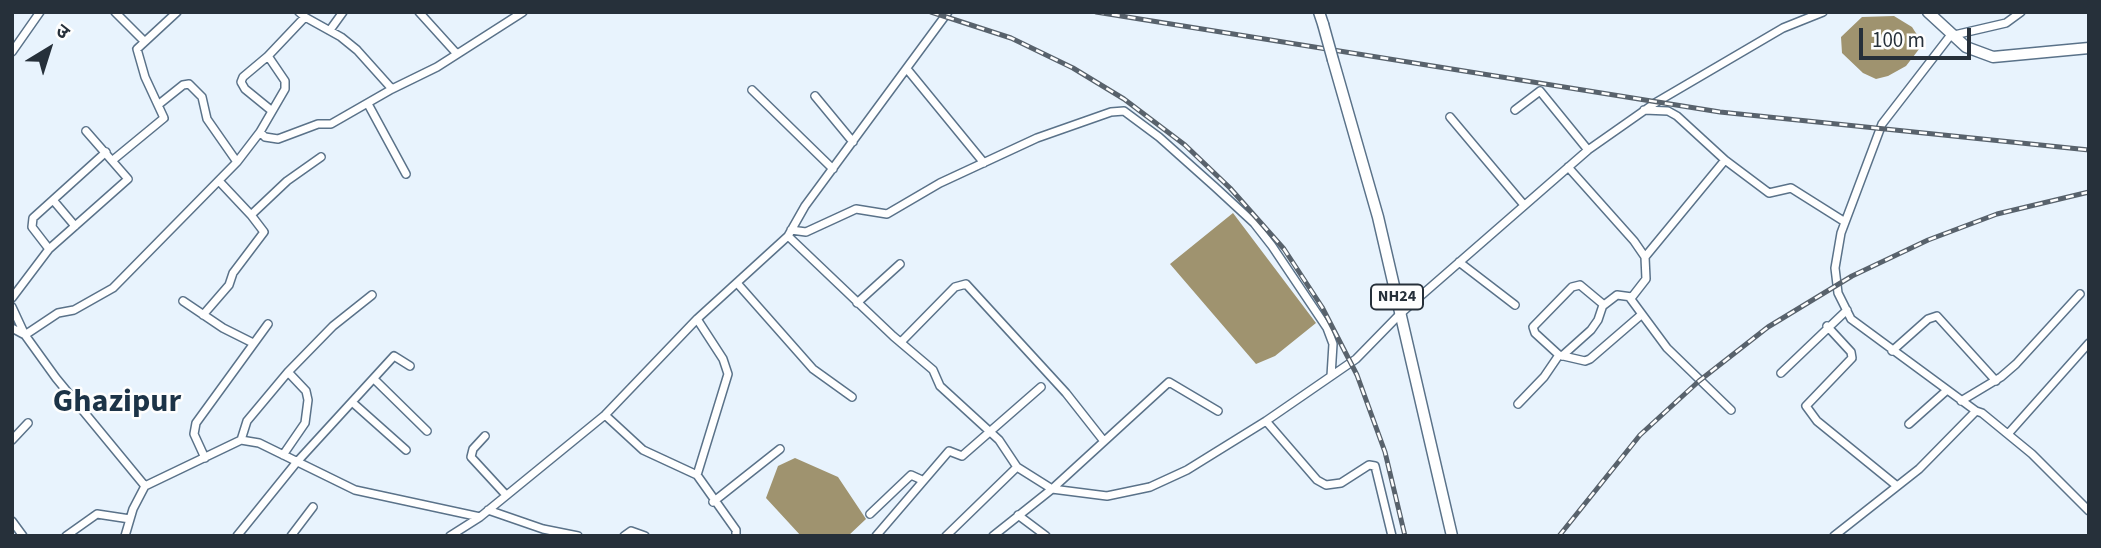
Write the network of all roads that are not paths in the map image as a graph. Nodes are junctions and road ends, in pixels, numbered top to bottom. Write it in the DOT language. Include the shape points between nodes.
graph roads {
  1 [pos="40,12"];
  2 [pos="115,12"];
  3 [pos="177,12"];
  4 [pos="343,12"];
  5 [pos="419,12"];
  6 [pos="523,12"];
  7 [pos="948,12"];
  8 [pos="1320,12"];
  9 [pos="1823,12"];
  10 [pos="1928,12"];
  11 [pos="2021,12"];
  12 [pos="302,15"];
  13 [pos="330,30"];
  14 [pos="1950,36"];
  15 [pos="144,41"];
  16 [pos="2089,48"];
  17 [pos="12,52"];
  18 [pos="457,54"];
  19 [pos="268,56"];
  20 [pos="907,69"];
  21 [pos="392,89"];
  22 [pos="752,90"];
  23 [pos="815,96"];
  24 [pos="368,104"];
  25 [pos="159,105"];
  26 [pos="1515,110"];
  27 [pos="1644,110"];
  28 [pos="272,111"];
  29 [pos="1450,117"];
  30 [pos="86,131"];
  31 [pos="260,132"];
  32 [pos="853,142"];
  33 [pos="1588,150"];
  34 [pos="106,152"];
  35 [pos="321,157"];
  36 [pos="113,160"];
  37 [pos="1725,160"];
  38 [pos="237,162"];
  39 [pos="984,163"];
  40 [pos="1568,167"];
  41 [pos="833,169"];
  42 [pos="406,174"];
  43 [pos="219,181"];
  44 [pos="53,200"];
  45 [pos="1524,205"];
  46 [pos="251,215"];
  47 [pos="1845,222"];
  48 [pos="75,226"];
  49 [pos="790,233"];
  50 [pos="49,250"];
  51 [pos="1645,257"];
  52 [pos="1459,262"];
  53 [pos="900,264"];
  54 [pos="737,283"];
  55 [pos="2080,294"];
  56 [pos="372,295"];
  57 [pos="12,298"];
  58 [pos="1630,298"];
  59 [pos="183,301"];
  60 [pos="857,303"];
  61 [pos="1515,305"];
  62 [pos="1603,305"];
  63 [pos="12,307"];
  64 [pos="1847,310"];
  65 [pos="1401,313"];
  66 [pos="1641,314"];
  67 [pos="203,315"];
  68 [pos="697,319"];
  69 [pos="268,324"];
  70 [pos="1827,326"];
  71 [pos="12,328"];
  72 [pos="26,335"];
  73 [pos="901,342"];
  74 [pos="253,343"];
  75 [pos="2089,343"];
  76 [pos="1892,351"];
  77 [pos="1560,356"];
  78 [pos="410,366"];
  79 [pos="288,372"];
  80 [pos="1781,373"];
  81 [pos="1331,376"];
  82 [pos="374,379"];
  83 [pos="1996,381"];
  84 [pos="1041,387"];
  85 [pos="1946,391"];
  86 [pos="852,397"];
  87 [pos="1961,401"];
  88 [pos="352,402"];
  89 [pos="1518,404"];
  90 [pos="1731,410"];
  91 [pos="1218,411"];
  92 [pos="1976,411"];
  93 [pos="605,415"];
  94 [pos="1266,421"];
  95 [pos="28,423"];
  96 [pos="1909,424"];
  97 [pos="427,431"];
  98 [pos="989,432"];
  99 [pos="2008,434"];
  100 [pos="485,436"];
  101 [pos="12,440"];
  102 [pos="241,440"];
  103 [pos="1103,440"];
  104 [pos="780,449"];
  105 [pos="406,450"];
  106 [pos="283,455"];
  107 [pos="205,458"];
  108 [pos="296,463"];
  109 [pos="1017,467"];
  110 [pos="697,475"];
  111 [pos="922,480"];
  112 [pos="145,486"];
  113 [pos="1897,486"];
  114 [pos="1052,489"];
  115 [pos="506,495"];
  116 [pos="713,502"];
  117 [pos="313,507"];
  118 [pos="488,510"];
  119 [pos="2089,511"];
  120 [pos="870,514"];
  121 [pos="1018,515"];
  122 [pos="480,517"];
  123 [pos="130,519"];
  124 [pos="12,522"];
  125 [pos="467,526"];
  126 [pos="541,533"];
  127 [pos="23,536"];
  128 [pos="66,536"];
  129 [pos="125,536"];
  130 [pos="237,536"];
  131 [pos="291,536"];
  132 [pos="450,536"];
  133 [pos="464,536"];
  134 [pos="578,536"];
  135 [pos="624,536"];
  136 [pos="645,536"];
  137 [pos="736,536"];
  138 [pos="876,536"];
  139 [pos="946,536"];
  140 [pos="993,536"];
  141 [pos="1046,536"];
  142 [pos="1392,536"];
  143 [pos="1452,536"];
  144 [pos="1834,536"];
  1 -- 17 [label="street"];
  2 -- 15 [label="street"];
  3 -- 15 [label="street"];
  4 -- 13 [label="street"];
  5 -- 18 [label="street"];
  6 -- 18 [label="street"];
  7 -- 20 [label="street"];
  8 -- 65 [label="highway, NH24, bridge"];
  9 -- 27 [label="street" via="1783,28"];
  10 -- 14 [label="highway"];
  11 -- 14 [label="street" via="2006,23"];
  12 -- 13 [label="street"];
  12 -- 19 [label="street"];
  13 -- 21 [label="street" via="357,50"];
  14 -- 16 [label="highway" via="1993,57"];
  14 -- 47 [label="street" via="1880,127"];
  15 -- 25 [label="street" via="137,55"];
  18 -- 21 [label="street"];
  19 -- 28 [label="street" via="286,83"];
  19 -- 28 [label="street" via="242,82"];
  20 -- 32 [label="street"];
  20 -- 39 [label="street"];
  21 -- 24 [label="street"];
  22 -- 41 [label="street"];
  23 -- 32 [label="street"];
  24 -- 31 [label="street" via="331,124 318,124 278,139"];
  24 -- 42 [label="street"];
  25 -- 36 [label="street" via="162,121"];
  25 -- 38 [label="street" via="189,84 202,97 207,119"];
  26 -- 33 [label="street" via="1540,92"];
  27 -- 33 [label="street"];
  27 -- 37 [label="street" via="1677,116"];
  28 -- 31 [label="street"];
  29 -- 45 [label="street"];
  30 -- 34 [label="street"];
  31 -- 38 [label="street"];
  32 -- 41 [label="street"];
  33 -- 40 [label="street"];
  34 -- 36 [label="street"];
  34 -- 44 [label="street"];
  35 -- 46 [label="street"];
  36 -- 48 [label="street" via="128,179"];
  37 -- 47 [label="street" via="1769,194 1791,188"];
  37 -- 51 [label="street"];
  38 -- 43 [label="street"];
  39 -- 49 [label="street" via="887,214 856,209 806,232"];
  39 -- 81 [label="street" via="1111,112 1129,113 1254,223 1272,246 1327,328 1333,344"];
  40 -- 45 [label="street"];
  40 -- 51 [label="street"];
  41 -- 49 [label="street"];
  43 -- 46 [label="street"];
  43 -- 72 [label="street" via="113,288 74,310 58,313"];
  44 -- 48 [label="street"];
  44 -- 50 [label="street" via="30,223"];
  45 -- 52 [label="street"];
  46 -- 67 [label="street" via="264,232"];
  47 -- 64 [label="street" via="1835,268 1838,293"];
  48 -- 50 [label="street"];
  49 -- 54 [label="street"];
  49 -- 60 [label="street"];
  50 -- 57 [label="street"];
  51 -- 58 [label="street" via="1644,284"];
  52 -- 61 [label="street"];
  52 -- 65 [label="street"];
  53 -- 60 [label="street"];
  54 -- 68 [label="street"];
  54 -- 86 [label="street" via="813,369"];
  55 -- 83 [label="street" via="2030,351"];
  56 -- 79 [label="street" via="333,326"];
  58 -- 62 [label="street" via="1616,295"];
  58 -- 66 [label="street"];
  59 -- 67 [label="street"];
  60 -- 73 [label="street"];
  62 -- 77 [label="street" via="1591,330"];
  62 -- 77 [label="street" via="1575,285 1535,323 1535,333"];
  63 -- 72 [label="street"];
  64 -- 70 [label="street"];
  64 -- 76 [label="street" via="1862,329"];
  65 -- 81 [label="street" via="1356,359"];
  65 -- 143 [label="highway, NH24"];
  66 -- 77 [label="street" via="1590,359"];
  66 -- 90 [label="street" via="1667,348"];
  67 -- 74 [label="street"];
  68 -- 93 [label="street"];
  68 -- 110 [label="street" via="728,374"];
  69 -- 74 [label="street"];
  70 -- 80 [label="street"];
  70 -- 113 [label="street" via="1852,358 1806,406 1817,421"];
  71 -- 72 [label="street"];
  72 -- 112 [label="street"];
  73 -- 98 [label="street"];
  73 -- 103 [label="street" via="955,287 965,284"];
  74 -- 107 [label="street" via="196,423 194,434"];
  75 -- 99 [label="street"];
  76 -- 83 [label="street" via="1937,316"];
  76 -- 85 [label="street"];
  77 -- 89 [label="street"];
  78 -- 82 [label="street" via="395,355"];
  79 -- 102 [label="street" via="242,427"];
  79 -- 106 [label="street" via="306,391 308,400 305,422"];
  81 -- 94 [label="street"];
  82 -- 88 [label="street"];
  82 -- 97 [label="street"];
  83 -- 87 [label="street"];
  84 -- 98 [label="street"];
  85 -- 87 [label="street"];
  85 -- 96 [label="street"];
  87 -- 92 [label="street"];
  88 -- 105 [label="street"];
  88 -- 108 [label="street"];
  91 -- 103 [label="street" via="1169,382"];
  92 -- 99 [label="street"];
  92 -- 113 [label="street"];
  93 -- 110 [label="street" via="643,450"];
  93 -- 115 [label="street"];
  94 -- 114 [label="street" via="1187,470 1150,487 1107,496"];
  94 -- 142 [label="street" via="1326,485 1375,466"];
  95 -- 101 [label="street"];
  98 -- 109 [label="street"];
  98 -- 111 [label="street" via="961,457 949,451"];
  99 -- 119 [label="street"];
  100 -- 115 [label="street" via="472,449 471,457"];
  102 -- 106 [label="street"];
  102 -- 107 [label="street"];
  103 -- 114 [label="street"];
  104 -- 116 [label="street"];
  106 -- 108 [label="street"];
  107 -- 112 [label="street"];
  108 -- 122 [label="street" via="355,490"];
  108 -- 130 [label="street"];
  109 -- 114 [label="street"];
  109 -- 139 [label="street"];
  110 -- 116 [label="street"];
  111 -- 120 [label="street" via="911,475"];
  111 -- 138 [label="street"];
  112 -- 123 [label="street"];
  113 -- 144 [label="street"];
  114 -- 121 [label="street"];
  115 -- 118 [label="street"];
  116 -- 137 [label="street"];
  117 -- 131 [label="street"];
  118 -- 122 [label="street"];
  118 -- 126 [label="street"];
  121 -- 140 [label="street"];
  121 -- 141 [label="street"];
  122 -- 125 [label="street"];
  123 -- 128 [label="street" via="97,514"];
  123 -- 129 [label="street"];
  124 -- 127 [label="street"];
  125 -- 132 [label="street"];
  125 -- 133 [label="street"];
  126 -- 134 [label="street"];
  135 -- 136 [label="street" via="631,531"];
}
